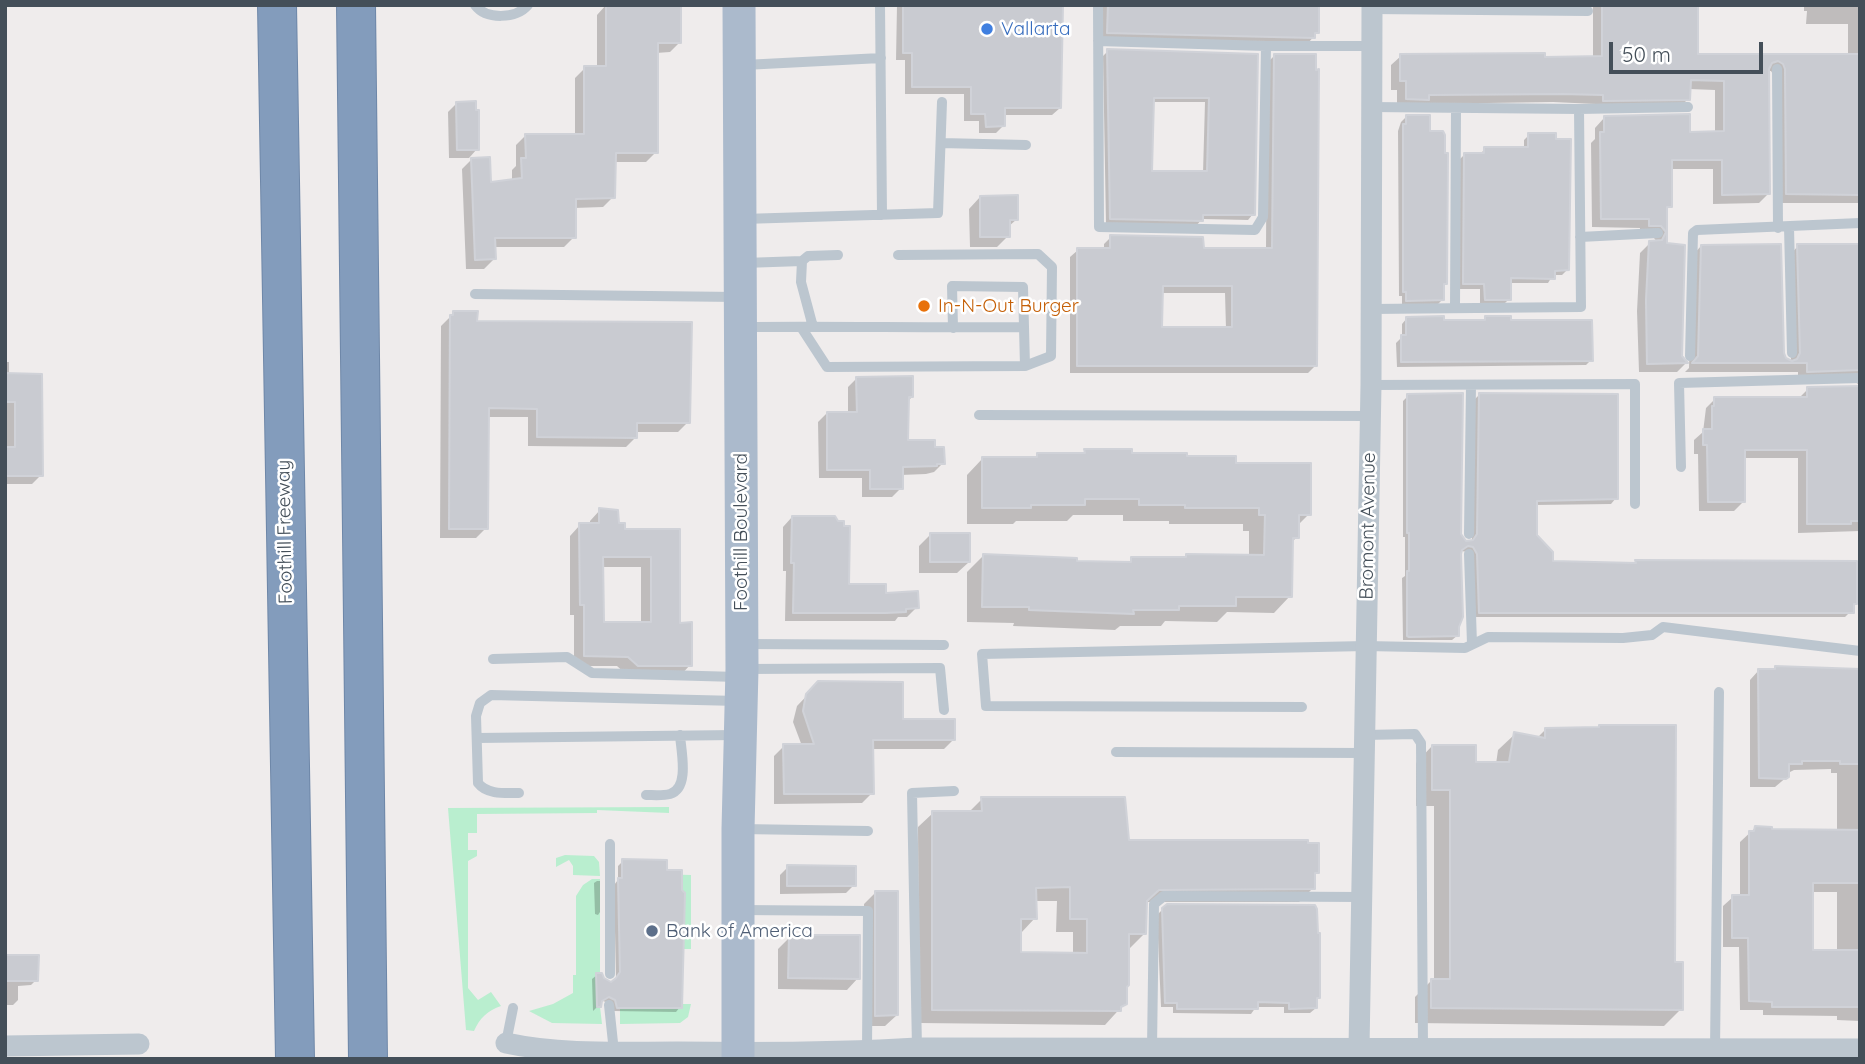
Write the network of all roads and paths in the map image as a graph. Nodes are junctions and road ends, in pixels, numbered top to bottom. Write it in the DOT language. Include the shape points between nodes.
graph roads {
  1 [pos="277,5"];
  2 [pos="356,5"];
  3 [pos="475,5"];
  4 [pos="528,5"];
  5 [pos="739,5"];
  6 [pos="880,5"];
  7 [pos="1098,5"];
  8 [pos="1372,7"];
  9 [pos="1588,11"];
  10 [pos="1098,41"];
  11 [pos="1266,46"];
  12 [pos="1371,46"];
  13 [pos="881,58"];
  14 [pos="739,65"];
  15 [pos="1777,69"];
  16 [pos="942,102"];
  17 [pos="1371,107"];
  18 [pos="1689,107"];
  19 [pos="1456,108"];
  20 [pos="1579,109"];
  21 [pos="941,143"];
  22 [pos="1026,145"];
  23 [pos="882,215"];
  24 [pos="740,219"];
  25 [pos="1860,223"];
  26 [pos="1783,227"];
  27 [pos="1658,233"];
  28 [pos="1580,237"];
  29 [pos="838,255"];
  30 [pos="898,255"];
  31 [pos="802,261"];
  32 [pos="740,263"];
  33 [pos="475,294"];
  34 [pos="1455,308"];
  35 [pos="1371,309"];
  36 [pos="740,312"];
  37 [pos="801,327"];
  38 [pos="813,327"];
  39 [pos="1024,327"];
  40 [pos="953,328"];
  41 [pos="1791,353"];
  42 [pos="1690,356"];
  43 [pos="1025,366"];
  44 [pos="1860,378"];
  45 [pos="1471,384"];
  46 [pos="1371,385"];
  47 [pos="979,415"];
  48 [pos="1370,416"];
  49 [pos="1681,467"];
  50 [pos="1635,504"];
  51 [pos="1469,534"];
  52 [pos="1469,554"];
  53 [pos="1472,644"];
  54 [pos="943,645"];
  55 [pos="1366,646"];
  56 [pos="1860,651"];
  57 [pos="493,659"];
  58 [pos="742,673"];
  59 [pos="1718,692"];
  60 [pos="1302,707"];
  61 [pos="944,710"];
  62 [pos="680,735"];
  63 [pos="741,735"];
  64 [pos="477,738"];
  65 [pos="1364,744"];
  66 [pos="1116,752"];
  67 [pos="954,791"];
  68 [pos="519,793"];
  69 [pos="646,795"];
  70 [pos="738,829"];
  71 [pos="868,831"];
  72 [pos="610,844"];
  73 [pos="1361,897"];
  74 [pos="738,910"];
  75 [pos="610,974"];
  76 [pos="610,1005"];
  77 [pos="513,1008"];
  78 [pos="506,1043"];
  79 [pos="139,1044"];
  80 [pos="5,1046"];
  81 [pos="1359,1047"];
  82 [pos="917,1048"];
  83 [pos="1152,1048"];
  84 [pos="1860,1049"];
  85 [pos="1715,1050"];
  86 [pos="115,1051"];
  87 [pos="867,1051"];
  88 [pos="1430,1051"];
  89 [pos="614,1052"];
  90 [pos="1088,1053"];
  91 [pos="1327,1053"];
  92 [pos="1541,1054"];
  93 [pos="1674,1054"];
  94 [pos="738,1056"];
  95 [pos="295,1059"];
  96 [pos="368,1059"];
  1 -- 95 [label="highway, Foothill Freeway"];
  2 -- 96 [label="highway"];
  3 -- 4 [label="lane" via="486,15 513,15"];
  5 -- 14 [label="main road, Foothill Boulevard"];
  6 -- 13 [label="lane"];
  7 -- 10 [label="lane"];
  8 -- 9 [label="lane"];
  8 -- 12 [label="street, Bromont Avenue"];
  10 -- 11 [label="lane"];
  10 -- 11 [label="lane" via="1099,227 1255,230 1263,217"];
  11 -- 12 [label="lane"];
  12 -- 17 [label="street, Bromont Avenue"];
  13 -- 14 [label="lane"];
  13 -- 23 [label="lane"];
  14 -- 24 [label="main road, Foothill Boulevard"];
  15 -- 26 [label="lane"];
  16 -- 21 [label="lane"];
  17 -- 19 [label="lane"];
  17 -- 35 [label="street, Bromont Avenue"];
  18 -- 20 [label="lane"];
  19 -- 20 [label="lane"];
  19 -- 34 [label="lane"];
  20 -- 28 [label="lane"];
  21 -- 22 [label="lane"];
  21 -- 23 [label="lane" via="938,213"];
  23 -- 24 [label="lane"];
  24 -- 32 [label="main road, Foothill Boulevard"];
  25 -- 26 [label="lane"];
  26 -- 41 [label="lane"];
  26 -- 42 [label="lane" via="1693,233"];
  27 -- 28 [label="lane"];
  28 -- 34 [label="lane" via="1580,307"];
  29 -- 31 [label="lane" via="808,256"];
  30 -- 43 [label="lane" via="1038,254 1052,267 1051,356"];
  31 -- 32 [label="lane"];
  31 -- 38 [label="lane" via="801,282"];
  32 -- 36 [label="main road, Foothill Boulevard"];
  33 -- 36 [label="lane"];
  34 -- 35 [label="lane"];
  35 -- 46 [label="street, Bromont Avenue"];
  36 -- 37 [label="lane"];
  36 -- 58 [label="main road, Foothill Boulevard"];
  37 -- 38 [label="lane"];
  37 -- 43 [label="lane" via="827,367"];
  38 -- 40 [label="lane"];
  39 -- 40 [label="lane"];
  39 -- 40 [label="lane" via="1023,287 951,286"];
  39 -- 43 [label="lane"];
  44 -- 49 [label="lane" via="1679,383"];
  45 -- 46 [label="lane"];
  45 -- 50 [label="lane" via="1635,384"];
  45 -- 51 [label="lane"];
  46 -- 48 [label="street, Bromont Avenue"];
  47 -- 48 [label="lane"];
  48 -- 55 [label="street, Bromont Avenue"];
  52 -- 53 [label="lane"];
  53 -- 55 [label="lane" via="1465,648"];
  53 -- 56 [label="lane" via="1488,637 1623,638 1652,635 1663,627"];
  54 -- 58 [label="lane"];
  55 -- 60 [label="lane" via="982,654 986,706"];
  55 -- 65 [label="street, Bromont Avenue"];
  57 -- 58 [label="lane" via="567,657 592,673"];
  58 -- 61 [label="lane" via="940,668"];
  58 -- 63 [label="main road, Foothill Boulevard"];
  58 -- 64 [label="lane" via="491,695 480,703"];
  59 -- 85 [label="lane"];
  62 -- 63 [label="lane"];
  62 -- 64 [label="lane"];
  62 -- 69 [label="lane" via="679,788 670,794"];
  63 -- 70 [label="main road, Foothill Boulevard"];
  64 -- 68 [label="lane" via="482,789"];
  65 -- 66 [label="lane"];
  65 -- 73 [label="street, Bromont Avenue"];
  65 -- 88 [label="lane" via="1415,734 1421,743"];
  67 -- 82 [label="lane" via="912,793"];
  70 -- 71 [label="lane"];
  70 -- 74 [label="main road, Foothill Boulevard"];
  72 -- 75 [label="lane"];
  73 -- 81 [label="street, Bromont Avenue"];
  73 -- 83 [label="lane" via="1159,898 1154,904"];
  74 -- 87 [label="lane" via="868,911"];
  74 -- 94 [label="main road, Foothill Boulevard"];
  76 -- 89 [label="lane"];
  77 -- 78 [label="lane"];
  78 -- 89 [label="street"];
  79 -- 86 [label="street"];
  80 -- 86 [label="street"];
  81 -- 88 [label="street"];
  81 -- 91 [label="street"];
  82 -- 87 [label="street"];
  82 -- 90 [label="street"];
  83 -- 90 [label="street"];
  83 -- 91 [label="street"];
  84 -- 85 [label="street"];
  85 -- 93 [label="street"];
  87 -- 94 [label="street"];
  88 -- 92 [label="street"];
  89 -- 94 [label="street"];
  92 -- 93 [label="street"];
}
